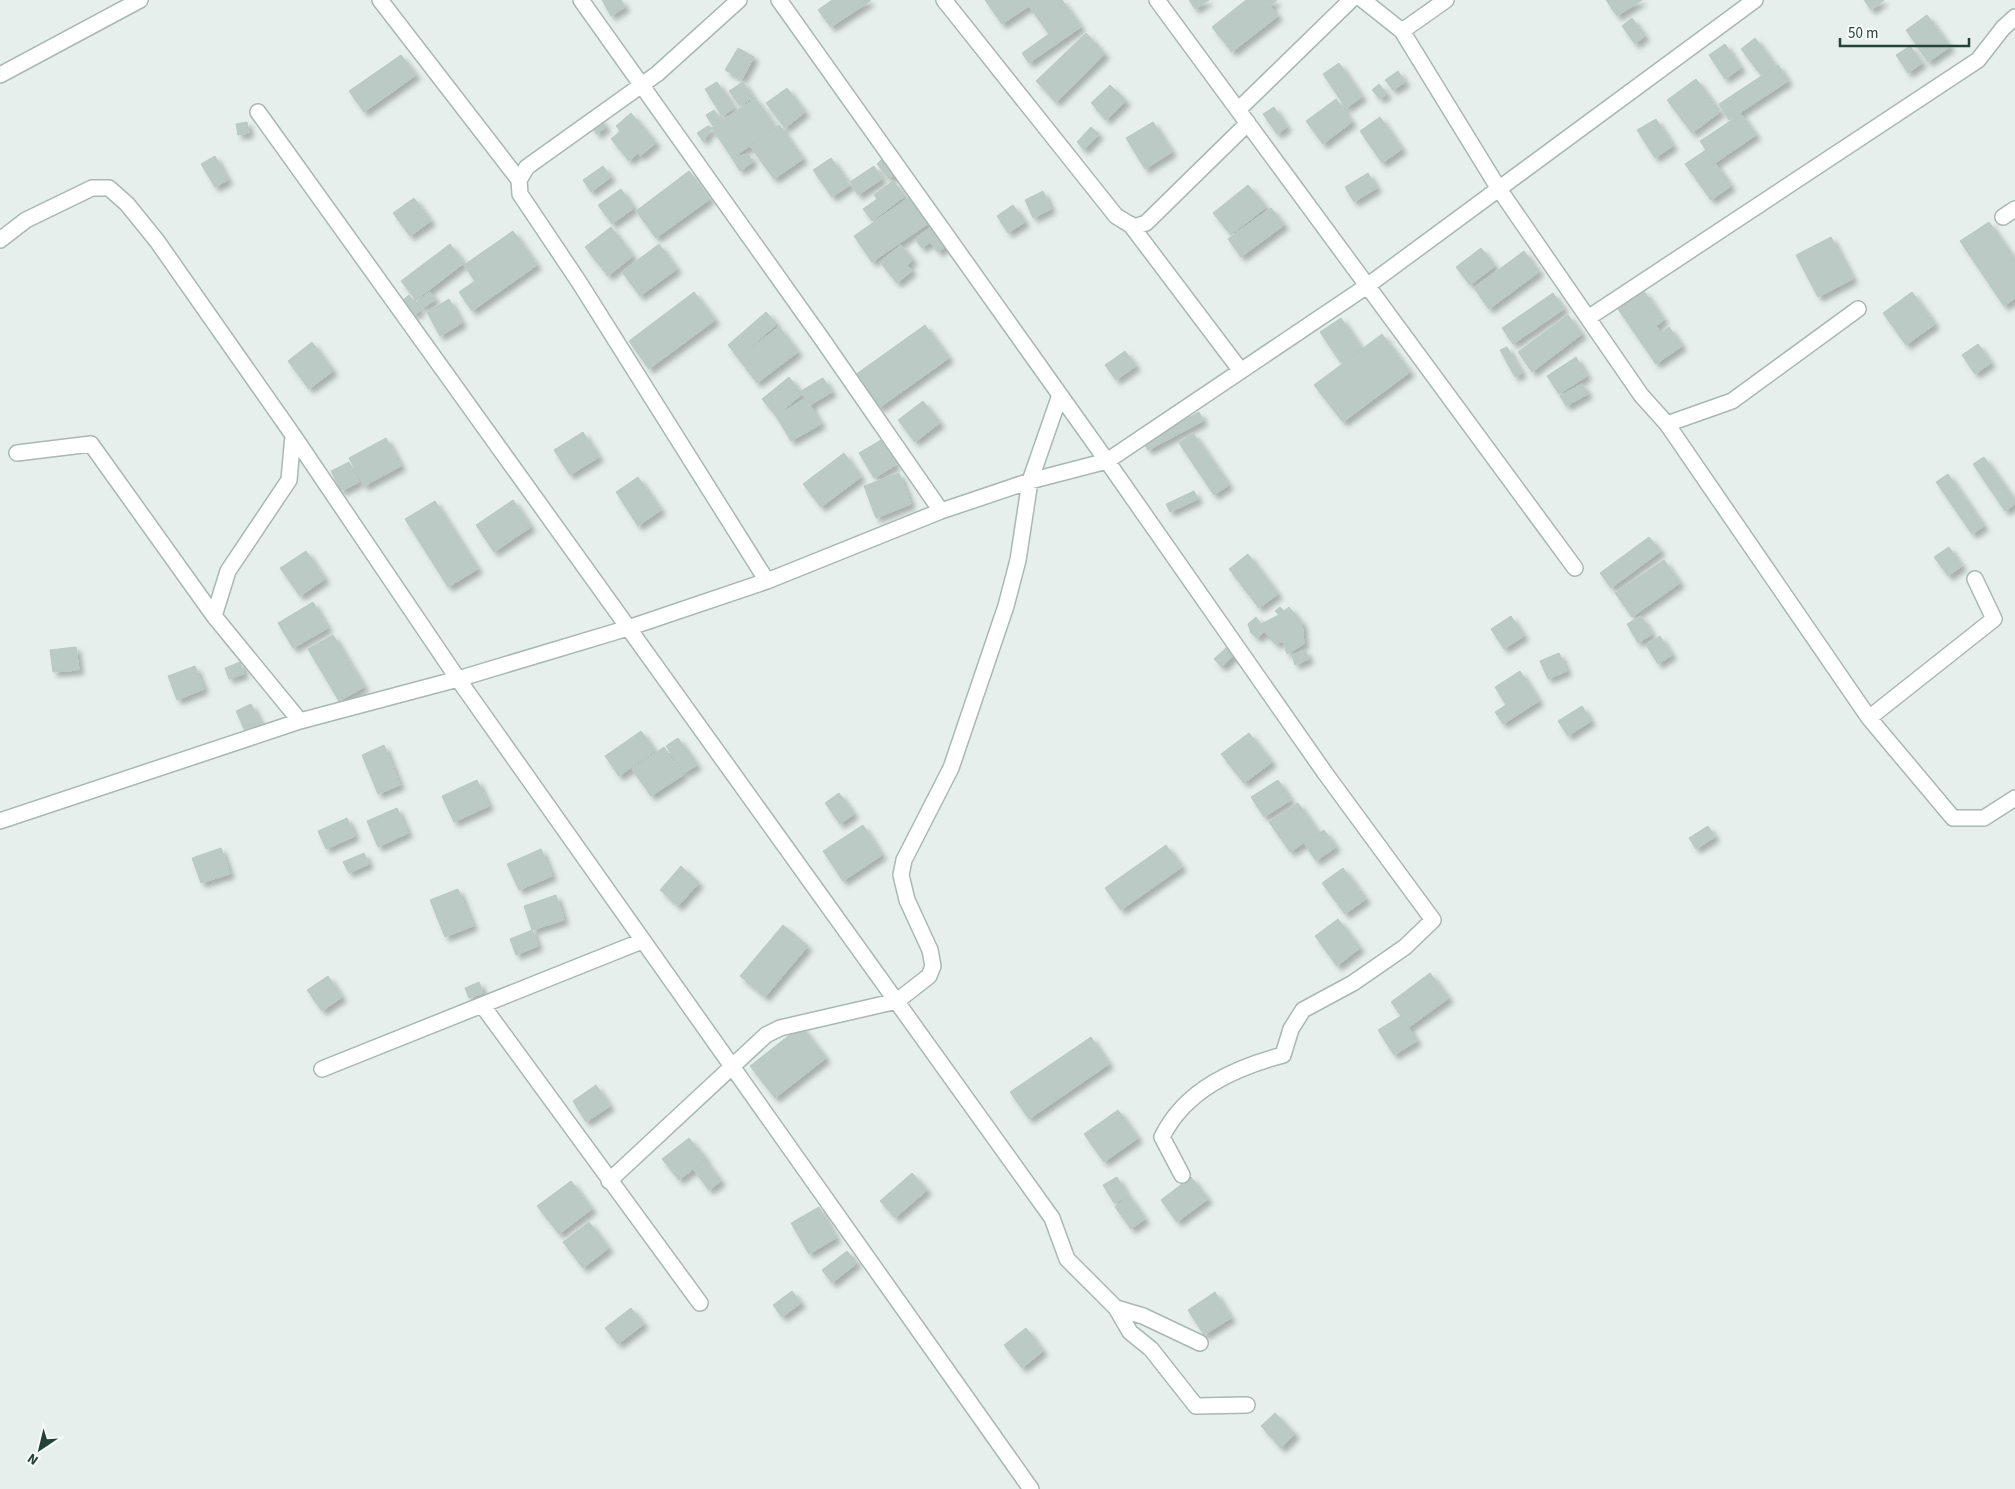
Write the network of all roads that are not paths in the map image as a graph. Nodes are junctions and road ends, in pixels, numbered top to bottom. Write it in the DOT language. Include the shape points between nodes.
graph roads {
  1 [pos="140,0"];
  2 [pos="380,0"];
  3 [pos="581,0"];
  4 [pos="739,0"];
  5 [pos="779,0"];
  6 [pos="944,0"];
  7 [pos="1157,0"];
  8 [pos="1351,0"];
  9 [pos="1363,0"];
  10 [pos="1446,0"];
  11 [pos="1755,0"];
  12 [pos="2015,17"];
  13 [pos="1402,31"];
  14 [pos="0,75"];
  15 [pos="642,86"];
  16 [pos="1238,110"];
  17 [pos="258,112"];
  18 [pos="1248,124"];
  19 [pos="519,180"];
  20 [pos="1499,189"];
  21 [pos="1130,224"];
  22 [pos="0,240"];
  23 [pos="1367,286"];
  24 [pos="1858,309"];
  25 [pos="1588,318"];
  26 [pos="1241,371"];
  27 [pos="1060,394"];
  28 [pos="1667,424"];
  29 [pos="293,435"];
  30 [pos="17,453"];
  31 [pos="1107,461"];
  32 [pos="1030,481"];
  33 [pos="940,511"];
  34 [pos="1575,568"];
  35 [pos="1975,579"];
  36 [pos="767,581"];
  37 [pos="214,616"];
  38 [pos="628,628"];
  39 [pos="458,679"];
  40 [pos="1869,718"];
  41 [pos="300,721"];
  42 [pos="2015,798"];
  43 [pos="0,821"];
  44 [pos="642,941"];
  45 [pos="897,1001"];
  46 [pos="482,1005"];
  47 [pos="730,1065"];
  48 [pos="322,1069"];
  49 [pos="1182,1175"];
  50 [pos="609,1181"];
  51 [pos="700,1302"];
  52 [pos="1116,1308"];
  53 [pos="1200,1343"];
  54 [pos="1247,1405"];
  55 [pos="1031,1489"];
  1 -- 14 [label="street"];
  2 -- 19 [label="street"];
  3 -- 15 [label="street"];
  4 -- 15 [label="street"];
  5 -- 27 [label="street"];
  6 -- 21 [label="street" via="1116,216"];
  7 -- 16 [label="street"];
  8 -- 16 [label="street"];
  9 -- 13 [label="street"];
  10 -- 13 [label="street"];
  11 -- 20 [label="street"];
  12 -- 25 [label="street" via="1978,60"];
  13 -- 20 [label="street"];
  15 -- 19 [label="street" via="527,167"];
  15 -- 33 [label="street" via="822,338"];
  16 -- 18 [label="street"];
  17 -- 38 [label="street"];
  18 -- 21 [label="street" via="1146,223 1134,227"];
  18 -- 23 [label="street"];
  19 -- 36 [label="street" via="520,194"];
  20 -- 23 [label="street"];
  20 -- 25 [label="street"];
  21 -- 26 [label="street"];
  22 -- 29 [label="street" via="26,220 92,188 109,188 158,241"];
  23 -- 26 [label="street"];
  23 -- 34 [label="street"];
  24 -- 28 [label="street" via="1732,401"];
  25 -- 28 [label="street" via="1641,395"];
  26 -- 31 [label="street"];
  27 -- 31 [label="street"];
  27 -- 32 [label="street"];
  28 -- 40 [label="street"];
  29 -- 37 [label="street" via="289,480 228,571"];
  29 -- 39 [label="street"];
  30 -- 37 [label="street" via="91,444"];
  31 -- 32 [label="street"];
  31 -- 49 [label="street" via="1325,773 1433,920 1405,947 1353,983 1303,1010 1291,1029 1283,1055 1248,1064 1197,1092 1170,1119 1162,1137"];
  32 -- 33 [label="street"];
  32 -- 45 [label="street" via="1018,560 1006,606 951,768 904,860 901,875 907,900 930,950 933,966 929,976"];
  33 -- 36 [label="street"];
  35 -- 40 [label="street" via="1994,619"];
  36 -- 38 [label="street"];
  37 -- 41 [label="street"];
  38 -- 39 [label="street"];
  38 -- 45 [label="street"];
  39 -- 41 [label="street"];
  39 -- 44 [label="street"];
  40 -- 42 [label="street" via="1953,818 1984,818"];
  41 -- 43 [label="street"];
  44 -- 46 [label="street"];
  44 -- 47 [label="street"];
  45 -- 47 [label="street" via="780,1028 766,1035"];
  45 -- 52 [label="street" via="1052,1218 1067,1259"];
  46 -- 48 [label="street"];
  46 -- 50 [label="street"];
  47 -- 50 [label="street"];
  47 -- 55 [label="street"];
  50 -- 51 [label="street"];
  52 -- 53 [label="street" via="1143,1316"];
  52 -- 54 [label="street" via="1130,1332 1151,1349 1196,1406"];
}
